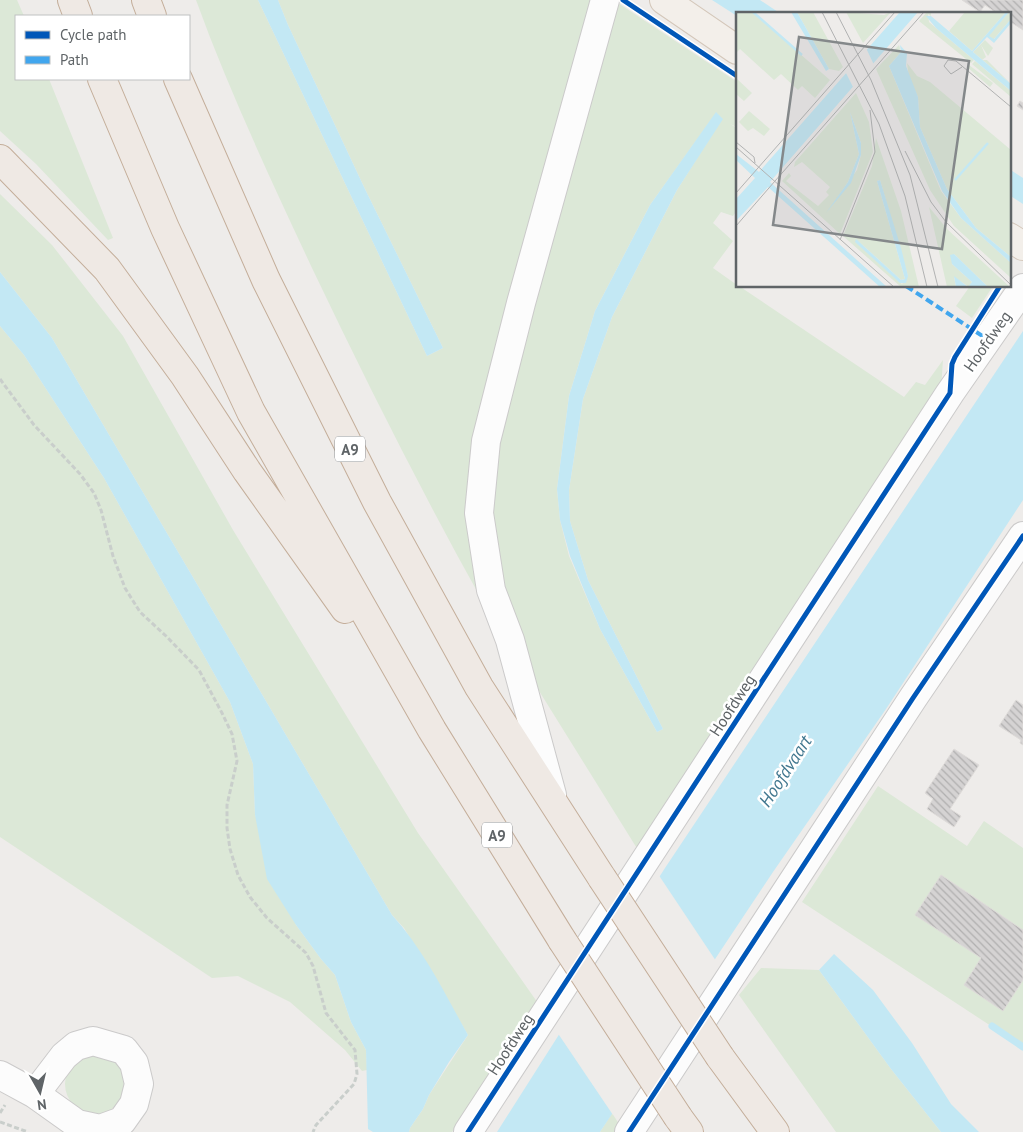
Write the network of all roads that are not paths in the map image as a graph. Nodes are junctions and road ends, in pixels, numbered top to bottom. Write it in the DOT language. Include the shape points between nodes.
graph roads {
  1 [pos="72,0"];
  2 [pos="146,0"];
  3 [pos="605,0"];
  4 [pos="664,0"];
  5 [pos="78,15"];
  6 [pos="152,15"];
  7 [pos="736,49"];
  8 [pos="102,80"];
  9 [pos="178,80"];
  10 [pos="0,160"];
  11 [pos="1010,238"];
  12 [pos="1023,246"];
  13 [pos="1023,288"];
  14 [pos="1023,536"];
  15 [pos="432,730"];
  16 [pos="554,804"];
  17 [pos="0,1075"];
  18 [pos="35,1094"];
  19 [pos="684,1124"];
  20 [pos="468,1132"];
  21 [pos="629,1132"];
  22 [pos="775,1132"];
  1 -- 5 [label="highway"];
  2 -- 6 [label="highway"];
  3 -- 16 [label="street" via="488,431 479,513 491,590 510,640"];
  4 -- 7 [label="main road"];
  8 -- 15 [label="highway, A9" via="165,228 251,412"];
  9 -- 16 [label="highway, A9" via="266,280 377,502 479,687"];
  10 -- 15 [label="highway, A9" via="107,269"];
  11 -- 12 [label="main road"];
  13 -- 20 [label="street, Hoofdweg" via="950,393"];
  14 -- 21 [label="street"];
  15 -- 19 [label="highway, A9, bridge" via="562,940"];
  16 -- 22 [label="highway, A9, bridge" via="720,1057"];
  17 -- 18 [label="street"];
}
